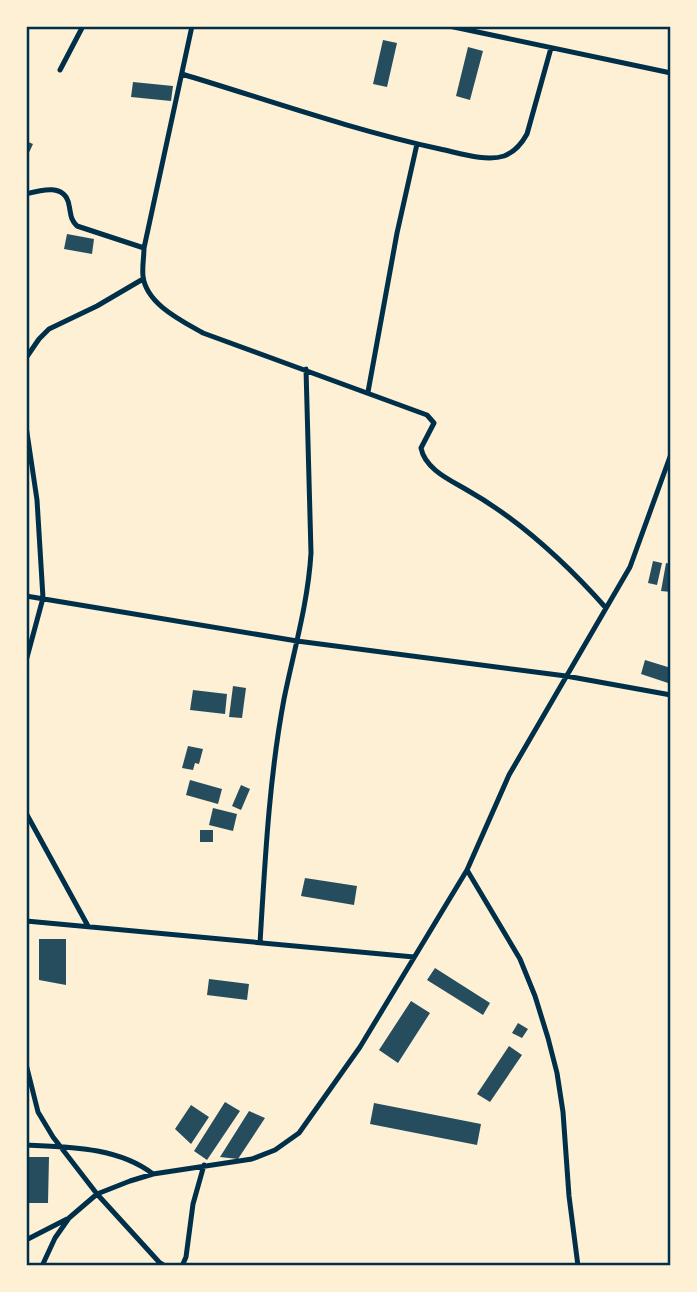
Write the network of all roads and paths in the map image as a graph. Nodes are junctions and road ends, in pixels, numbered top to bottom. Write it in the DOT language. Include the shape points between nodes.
graph roads {
  1 [pos="83,26"];
  2 [pos="192,26"];
  3 [pos="449,26"];
  4 [pos="551,48"];
  5 [pos="60,70"];
  6 [pos="671,73"];
  7 [pos="182,74"];
  8 [pos="417,144"];
  9 [pos="26,186"];
  10 [pos="35,192"];
  11 [pos="26,194"];
  12 [pos="144,248"];
  13 [pos="143,279"];
  14 [pos="26,358"];
  15 [pos="306,369"];
  16 [pos="368,392"];
  17 [pos="26,426"];
  18 [pos="671,454"];
  19 [pos="26,596"];
  20 [pos="43,598"];
  21 [pos="606,608"];
  22 [pos="298,641"];
  23 [pos="26,661"];
  24 [pos="566,676"];
  25 [pos="671,695"];
  26 [pos="26,813"];
  27 [pos="467,870"];
  28 [pos="26,921"];
  29 [pos="88,926"];
  30 [pos="260,943"];
  31 [pos="414,957"];
  32 [pos="26,1064"];
  33 [pos="26,1145"];
  34 [pos="61,1147"];
  35 [pos="204,1165"];
  36 [pos="153,1174"];
  37 [pos="97,1194"];
  38 [pos="69,1218"];
  39 [pos="26,1240"];
  40 [pos="41,1266"];
  41 [pos="165,1266"];
  42 [pos="182,1266"];
  43 [pos="578,1266"];
  1 -- 5 [label="street"];
  2 -- 7 [label="street"];
  3 -- 4 [label="street"];
  4 -- 6 [label="street"];
  4 -- 8 [label="street" via="520,146 504,156 484,157"];
  7 -- 8 [label="street"];
  7 -- 12 [label="street"];
  8 -- 16 [label="street"];
  9 -- 10 [label="street"];
  10 -- 11 [label="street"];
  10 -- 12 [label="street" via="60,192 69,201 70,217 77,226"];
  12 -- 13 [label="street"];
  13 -- 14 [label="street" via="50,329"];
  13 -- 15 [label="street" via="160,305 203,333"];
  15 -- 16 [label="street"];
  15 -- 22 [label="street" via="311,552"];
  16 -- 21 [label="street" via="433,419 421,448 425,460 494,505 570,568"];
  17 -- 20 [label="street" via="37,500"];
  18 -- 21 [label="street" via="630,567"];
  19 -- 20 [label="street"];
  20 -- 22 [label="street"];
  20 -- 23 [label="street"];
  21 -- 24 [label="street"];
  22 -- 24 [label="street"];
  22 -- 30 [label="street" via="275,759"];
  24 -- 25 [label="street"];
  24 -- 27 [label="street" via="509,775"];
  26 -- 29 [label="street"];
  27 -- 31 [label="street"];
  27 -- 43 [label="street" via="520,959 548,1038 563,1112"];
  28 -- 29 [label="street"];
  29 -- 30 [label="street"];
  30 -- 31 [label="street"];
  31 -- 35 [label="street" via="360,1047 299,1133 252,1159"];
  32 -- 34 [label="street" via="38,1112"];
  33 -- 34 [label="street"];
  34 -- 36 [label="street" via="121,1157"];
  34 -- 37 [label="street"];
  35 -- 36 [label="street"];
  35 -- 42 [label="street"];
  36 -- 37 [label="street"];
  37 -- 38 [label="street"];
  37 -- 41 [label="street"];
  38 -- 39 [label="street"];
  38 -- 40 [label="street"];
}
